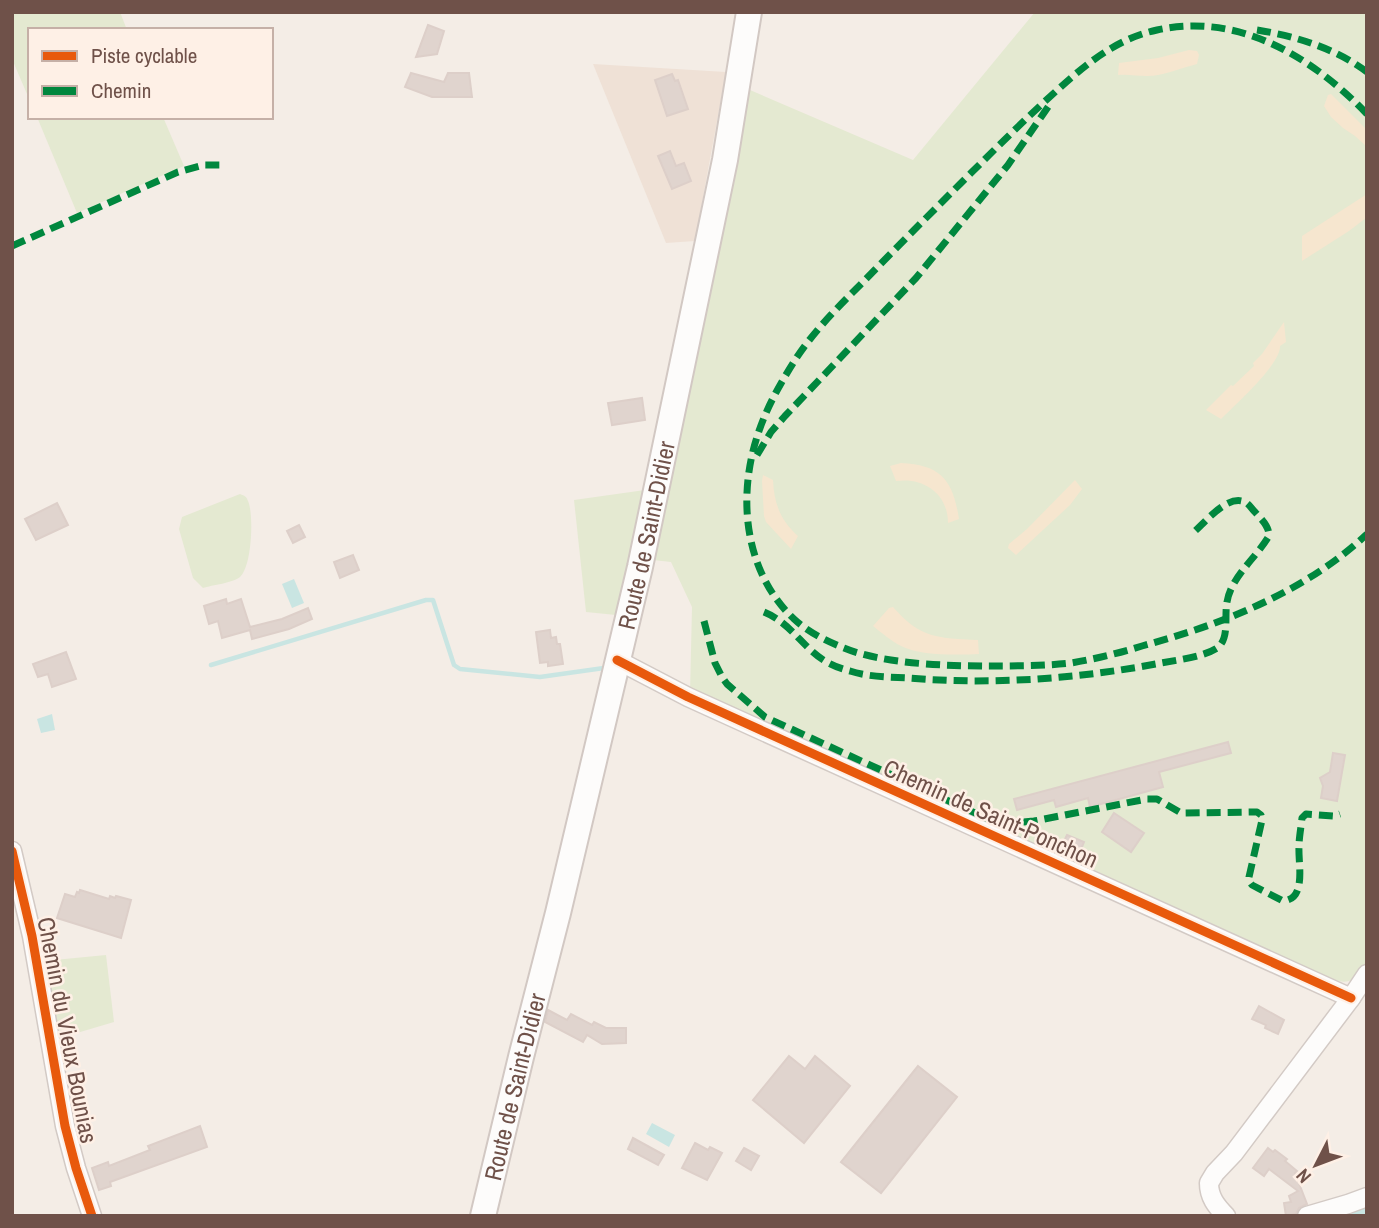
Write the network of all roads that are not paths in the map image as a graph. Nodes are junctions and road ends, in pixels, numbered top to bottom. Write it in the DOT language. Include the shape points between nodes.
graph roads {
  1 [pos="749,12"];
  2 [pos="617,660"];
  3 [pos="12,850"];
  4 [pos="1367,974"];
  5 [pos="1350,998"];
  6 [pos="1367,1197"];
  7 [pos="93,1216"];
  8 [pos="483,1216"];
  9 [pos="1226,1216"];
  10 [pos="1307,1216"];
  1 -- 2 [label="main road, Route de Saint-Didier" via="691,325"];
  2 -- 5 [label="street, Chemin de Saint-Ponchon" via="688,697"];
  2 -- 8 [label="main road, Route de Saint-Didier"];
  3 -- 7 [label="street, Chemin du Vieux Bounias" via="65,1126"];
  4 -- 5 [label="street"];
  5 -- 9 [label="street" via="1209,1183 1212,1198"];
  6 -- 10 [label="street"];
}
